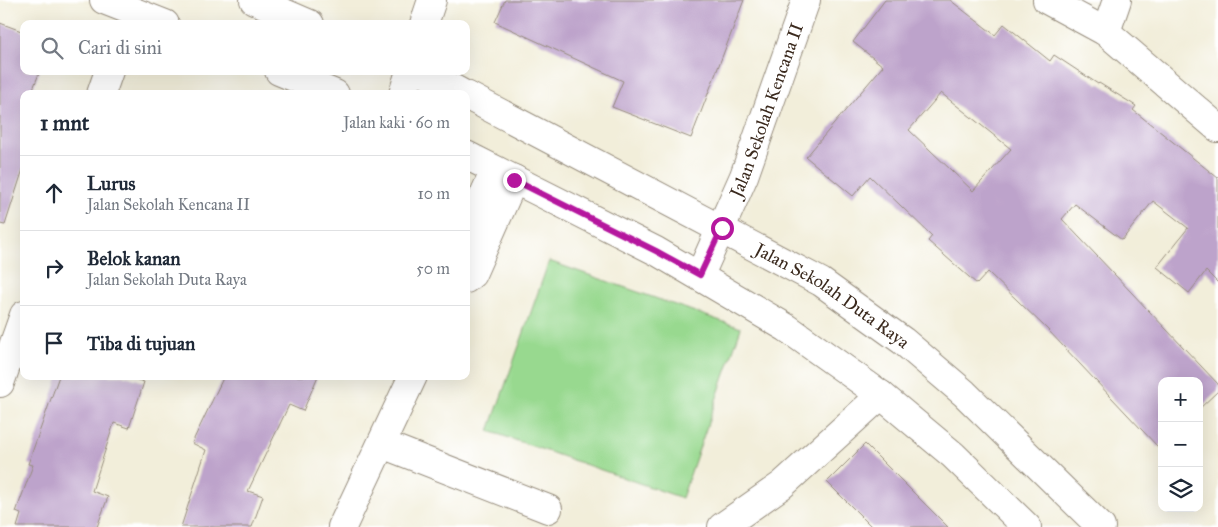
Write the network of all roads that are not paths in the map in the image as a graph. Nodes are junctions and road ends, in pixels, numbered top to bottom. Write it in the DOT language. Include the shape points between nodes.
graph roads {
  1 [pos="104,0"];
  2 [pos="254,0"];
  3 [pos="432,0"];
  4 [pos="806,0"];
  5 [pos="1047,0"];
  6 [pos="1117,0"];
  7 [pos="132,18"];
  8 [pos="301,20"];
  9 [pos="425,20"];
  10 [pos="1106,32"];
  11 [pos="108,75"];
  12 [pos="289,75"];
  13 [pos="409,75"];
  14 [pos="428,75"];
  15 [pos="102,90"];
  16 [pos="325,90"];
  17 [pos="403,90"];
  18 [pos="456,90"];
  19 [pos="470,98"];
  20 [pos="1218,128"];
  21 [pos="470,157"];
  22 [pos="505,175"];
  23 [pos="722,228"];
  24 [pos="470,229"];
  25 [pos="700,275"];
  26 [pos="470,276"];
  27 [pos="20,326"];
  28 [pos="411,380"];
  29 [pos="0,382"];
  30 [pos="881,395"];
  31 [pos="382,444"];
  32 [pos="548,509"];
  33 [pos="342,527"];
  34 [pos="722,527"];
  35 [pos="1027,527"];
  36 [pos="1101,527"];
  1 -- 7 [label="street"];
  2 -- 8 [label="street"];
  3 -- 9 [label="street"];
  4 -- 23 [label="street, Jalan Sekolah Kencana II" via="744,176"];
  5 -- 10 [label="street"];
  6 -- 10 [label="street"];
  10 -- 20 [label="street"];
  11 -- 15 [label="street"];
  12 -- 16 [label="street"];
  13 -- 17 [label="street"];
  14 -- 18 [label="street, Jalan Sekolah Duta Raya"];
  19 -- 23 [label="street, Jalan Sekolah Duta Raya"];
  21 -- 22 [label="street"];
  22 -- 24 [label="street"];
  22 -- 25 [label="street"];
  22 -- 26 [label="street"];
  23 -- 25 [label="street, Jalan Sekolah Kencana II"];
  23 -- 36 [label="street, Jalan Sekolah Duta Raya" via="821,282 903,342 964,393"];
  25 -- 30 [label="street" via="787,328"];
  27 -- 29 [label="street"];
  28 -- 31 [label="street"];
  30 -- 34 [label="street" via="782,485"];
  30 -- 35 [label="street" via="953,454"];
  31 -- 32 [label="street"];
  31 -- 33 [label="street"];
}
